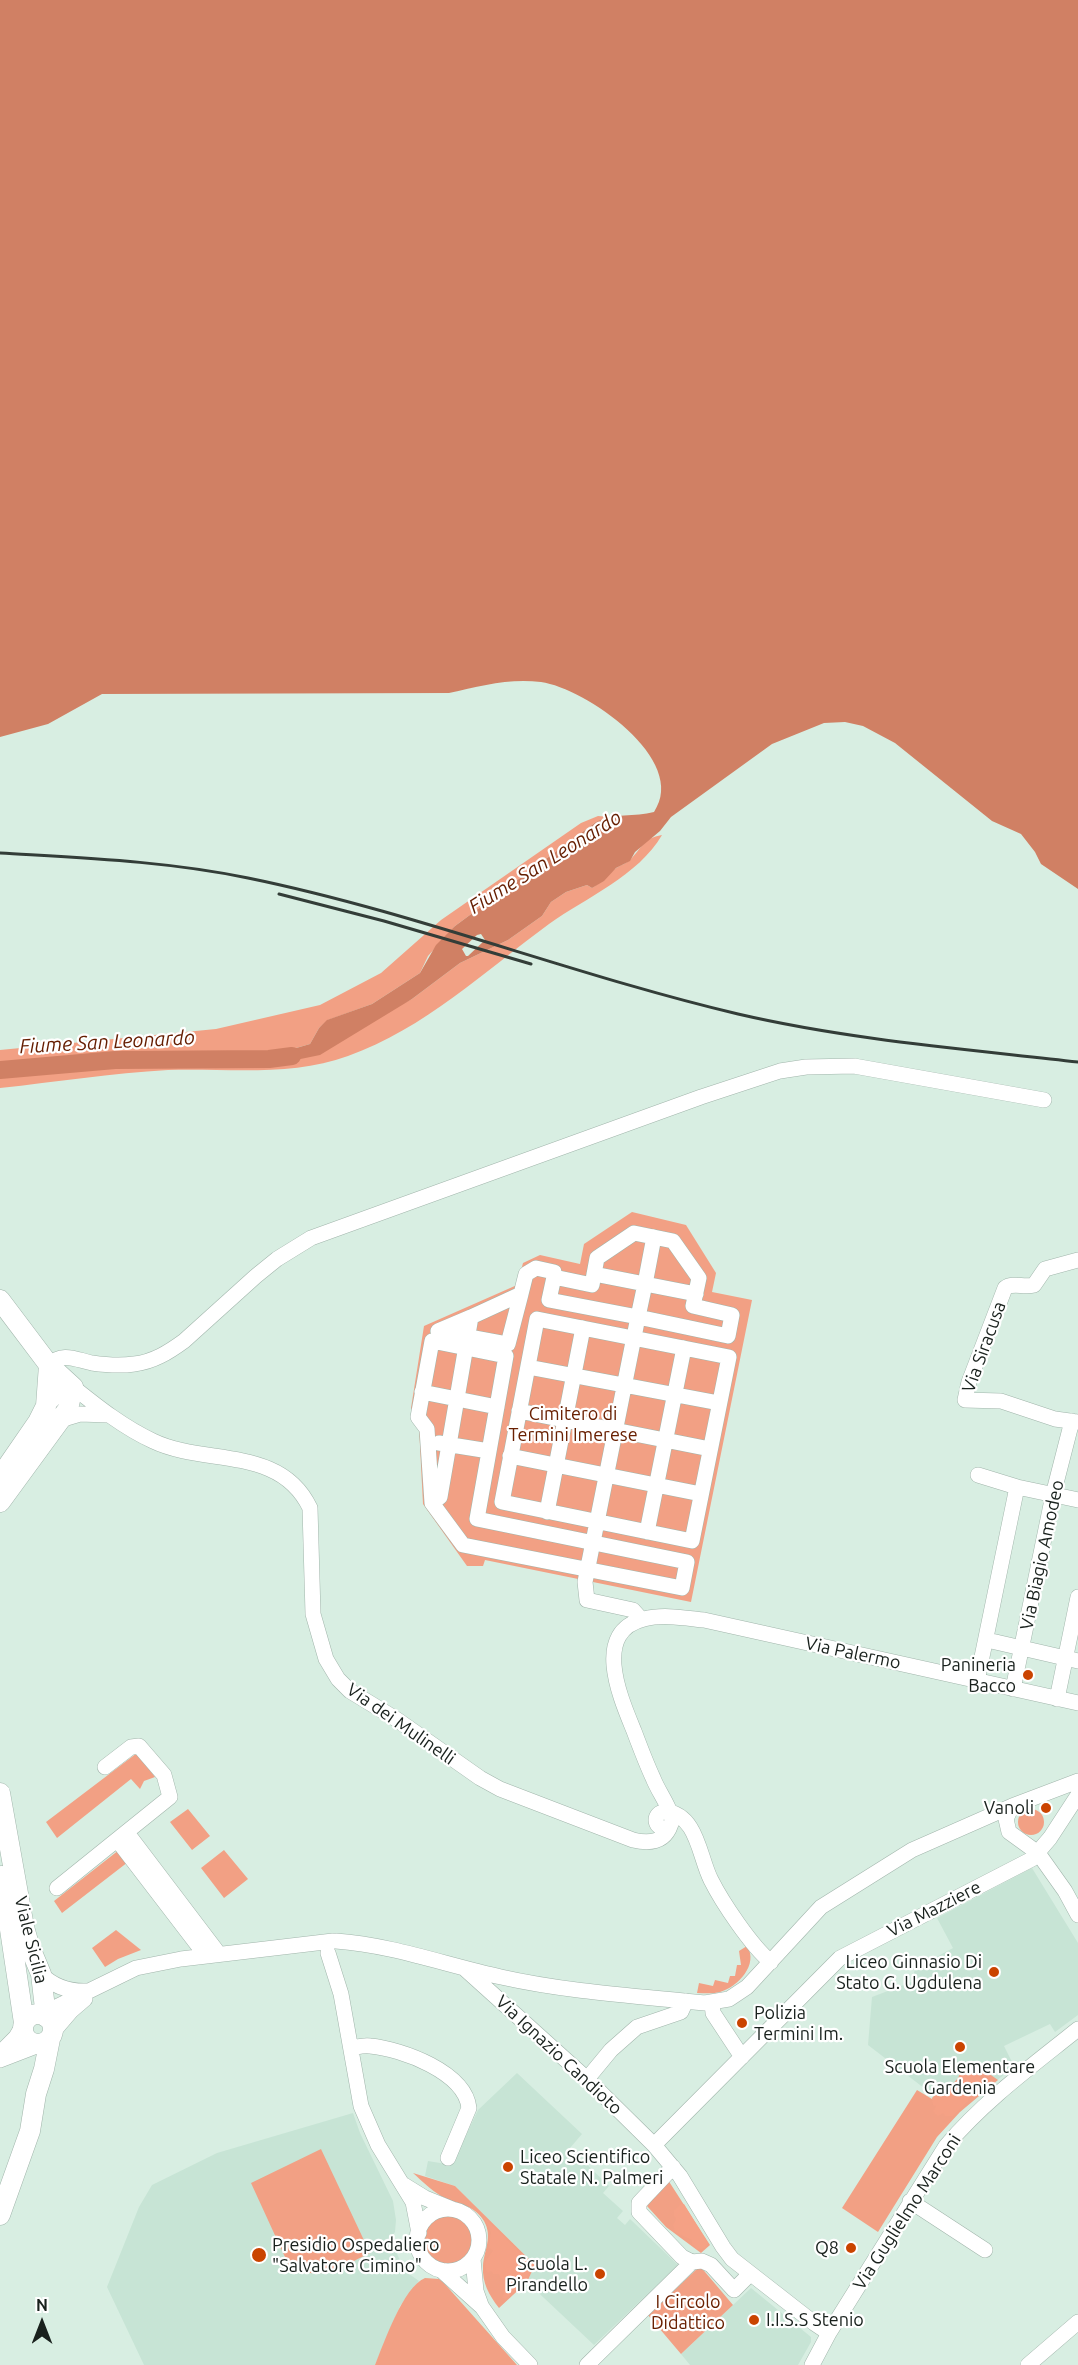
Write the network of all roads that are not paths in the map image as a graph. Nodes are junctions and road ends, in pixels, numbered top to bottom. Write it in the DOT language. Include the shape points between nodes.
graph roads {
  1 [pos="1044,1100"];
  2 [pos="654,1237"];
  3 [pos="1078,1260"];
  4 [pos="594,1274"];
  5 [pos="554,1277"];
  6 [pos="645,1284"];
  7 [pos="521,1294"];
  8 [pos="696,1294"];
  9 [pos="0,1300"];
  10 [pos="471,1317"];
  11 [pos="638,1317"];
  12 [pos="583,1328"];
  13 [pos="633,1338"];
  14 [pos="466,1342"];
  15 [pos="684,1348"];
  16 [pos="49,1365"];
  17 [pos="528,1367"];
  18 [pos="573,1376"];
  19 [pos="624,1385"];
  20 [pos="73,1387"];
  21 [pos="422,1392"];
  22 [pos="675,1395"];
  23 [pos="456,1399"];
  24 [pos="719,1403"];
  25 [pos="497,1407"];
  26 [pos="519,1410"];
  27 [pos="53,1413"];
  28 [pos="108,1415"];
  29 [pos="565,1420"];
  30 [pos="1075,1421"];
  31 [pos="615,1430"];
  32 [pos="666,1440"];
  33 [pos="428,1441"];
  34 [pos="448,1444"];
  35 [pos="710,1449"];
  36 [pos="489,1451"];
  37 [pos="510,1456"];
  38 [pos="556,1465"];
  39 [pos="606,1475"];
  40 [pos="978,1475"];
  41 [pos="0,1477"];
  42 [pos="656,1485"];
  43 [pos="1017,1487"];
  44 [pos="701,1494"];
  45 [pos="1053,1495"];
  46 [pos="1078,1500"];
  47 [pos="0,1503"];
  48 [pos="432,1503"];
  49 [pos="547,1512"];
  50 [pos="477,1519"];
  51 [pos="597,1522"];
  52 [pos="500,1524"];
  53 [pos="647,1532"];
  54 [pos="592,1542"];
  55 [pos="471,1547"];
  56 [pos="494,1551"];
  57 [pos="587,1569"];
  58 [pos="1078,1597"];
  59 [pos="635,1623"];
  60 [pos="987,1640"];
  61 [pos="1022,1648"];
  62 [pos="1072,1660"];
  63 [pos="977,1681"];
  64 [pos="1013,1689"];
  65 [pos="1057,1699"];
  66 [pos="1078,1703"];
  67 [pos="105,1767"];
  68 [pos="1071,1783"];
  69 [pos="0,1793"];
  70 [pos="1076,1798"];
  71 [pos="1012,1806"];
  72 [pos="665,1819"];
  73 [pos="122,1837"];
  74 [pos="1038,1852"];
  75 [pos="0,1861"];
  76 [pos="57,1888"];
  77 [pos="1078,1915"];
  78 [pos="334,1949"];
  79 [pos="213,1955"];
  80 [pos="771,1962"];
  81 [pos="462,1968"];
  82 [pos="41,1974"];
  83 [pos="503,1977"];
  84 [pos="96,1988"];
  85 [pos="495,1995"];
  86 [pos="686,2001"];
  87 [pos="712,2002"];
  88 [pos="37,2029"];
  89 [pos="1078,2029"];
  90 [pos="351,2048"];
  91 [pos="0,2053"];
  92 [pos="742,2057"];
  93 [pos="0,2060"];
  94 [pos="587,2079"];
  95 [pos="654,2145"];
  96 [pos="448,2158"];
  97 [pos="673,2166"];
  98 [pos="402,2183"];
  99 [pos="910,2201"];
  100 [pos="452,2210"];
  101 [pos="0,2215"];
  102 [pos="418,2233"];
  103 [pos="985,2250"];
  104 [pos="473,2259"];
  105 [pos="692,2262"];
  106 [pos="441,2270"];
  107 [pos="750,2274"];
  108 [pos="482,2307"];
  109 [pos="1073,2325"];
  110 [pos="829,2333"];
  111 [pos="530,2365"];
  112 [pos="587,2365"];
  113 [pos="812,2365"];
  114 [pos="1028,2365"];
  1 -- 16 [label="street" via="854,1066 780,1071 311,1238 256,1276 184,1341 152,1360 113,1365 63,1356"];
  2 -- 4 [label="street" via="634,1233 597,1258"];
  2 -- 6 [label="street"];
  2 -- 8 [label="street" via="673,1242 699,1278"];
  3 -- 30 [label="street, Via Siracusa" via="1045,1269 1034,1285 1005,1288 965,1400 1001,1401 1055,1419"];
  4 -- 5 [label="street" via="592,1285"];
  4 -- 6 [label="street"];
  5 -- 7 [label="street" via="554,1272 536,1268 526,1274"];
  5 -- 11 [label="street" via="549,1300"];
  6 -- 8 [label="street"];
  6 -- 11 [label="street"];
  7 -- 10 [label="street"];
  7 -- 14 [label="street" via="508,1344"];
  8 -- 11 [label="street" via="693,1306 732,1315 728,1336"];
  9 -- 16 [label="main road"];
  10 -- 14 [label="street"];
  10 -- 14 [label="street" via="438,1331"];
  11 -- 13 [label="street"];
  12 -- 13 [label="street"];
  12 -- 17 [label="street" via="537,1319"];
  12 -- 18 [label="street"];
  13 -- 15 [label="street"];
  13 -- 19 [label="street"];
  14 -- 21 [label="street" via="432,1341"];
  14 -- 23 [label="street"];
  14 -- 25 [label="street" via="506,1356"];
  15 -- 22 [label="street"];
  15 -- 24 [label="street" via="729,1357"];
  16 -- 20 [label="main road"];
  16 -- 27 [label="main road"];
  17 -- 18 [label="street"];
  17 -- 26 [label="street"];
  18 -- 19 [label="street"];
  18 -- 29 [label="street"];
  19 -- 22 [label="street"];
  19 -- 31 [label="street"];
  20 -- 27 [label="main road" via="68,1409"];
  20 -- 28 [label="street, Via dei Mulinelli"];
  21 -- 23 [label="street"];
  21 -- 33 [label="street" via="418,1417 427,1429"];
  22 -- 24 [label="street"];
  22 -- 32 [label="street"];
  23 -- 25 [label="street"];
  23 -- 34 [label="street"];
  24 -- 35 [label="street"];
  25 -- 36 [label="street"];
  26 -- 29 [label="street"];
  26 -- 37 [label="street"];
  27 -- 28 [label="street"];
  27 -- 41 [label="main road" via="38,1422"];
  27 -- 47 [label="main road"];
  28 -- 72 [label="street, Via dei Mulinelli" via="154,1441 252,1462 278,1473 304,1496 310,1509 313,1614 326,1659 350,1691 489,1784 614,1832 642,1833"];
  29 -- 31 [label="street"];
  29 -- 38 [label="street"];
  30 -- 45 [label="street, Via Biagio Amodeo"];
  31 -- 32 [label="street"];
  31 -- 39 [label="street"];
  32 -- 35 [label="street"];
  32 -- 42 [label="street"];
  33 -- 34 [label="street"];
  33 -- 48 [label="street"];
  34 -- 36 [label="street"];
  34 -- 48 [label="street" via="440,1497"];
  35 -- 44 [label="street"];
  36 -- 50 [label="street"];
  37 -- 38 [label="street"];
  37 -- 49 [label="street" via="502,1502"];
  38 -- 39 [label="street"];
  38 -- 49 [label="street"];
  39 -- 42 [label="street"];
  39 -- 51 [label="street"];
  40 -- 43 [label="street"];
  42 -- 44 [label="street"];
  42 -- 53 [label="street"];
  43 -- 45 [label="street"];
  43 -- 60 [label="street"];
  44 -- 53 [label="street" via="692,1541"];
  45 -- 46 [label="street"];
  45 -- 61 [label="street, Via Biagio Amodeo"];
  48 -- 55 [label="street" via="463,1545"];
  49 -- 51 [label="street"];
  50 -- 52 [label="street"];
  50 -- 55 [label="street"];
  51 -- 53 [label="street"];
  51 -- 54 [label="street"];
  52 -- 54 [label="street"];
  52 -- 56 [label="street"];
  54 -- 57 [label="street"];
  54 -- 57 [label="street" via="687,1562 682,1588"];
  55 -- 56 [label="street"];
  56 -- 57 [label="street"];
  57 -- 59 [label="street" via="587,1600 633,1610"];
  58 -- 62 [label="street"];
  59 -- 63 [label="street, Via Palermo" via="655,1617 704,1620"];
  59 -- 72 [label="street" via="616,1643 615,1673"];
  60 -- 61 [label="street"];
  60 -- 63 [label="street"];
  61 -- 62 [label="street"];
  61 -- 64 [label="street, Via Biagio Amodeo"];
  62 -- 65 [label="street"];
  63 -- 64 [label="street, Via Palermo"];
  64 -- 65 [label="street, Via Palermo"];
  65 -- 66 [label="street, Via Palermo"];
  67 -- 73 [label="street" via="131,1747 139,1746 164,1775 170,1793 169,1798"];
  68 -- 70 [label="street"];
  68 -- 71 [label="street"];
  69 -- 82 [label="main road, Viale Sicilia" via="24,1927"];
  70 -- 74 [label="street, Via Mazziere"];
  71 -- 74 [label="street" via="1006,1819 1009,1832"];
  71 -- 80 [label="street" via="912,1850 826,1903"];
  72 -- 80 [label="street" via="701,1851 710,1880 758,1952"];
  73 -- 76 [label="street"];
  73 -- 79 [label="street" via="121,1845"];
  74 -- 77 [label="street"];
  74 -- 92 [label="street, Via Mazziere" via="1032,1859 840,1958"];
  75 -- 88 [label="main road, Viale Sicilia"];
  78 -- 79 [label="street" via="287,1947"];
  78 -- 81 [label="street" via="376,1947"];
  78 -- 90 [label="street"];
  79 -- 84 [label="street" via="136,1968"];
  80 -- 87 [label="street" via="747,1987 729,1999"];
  81 -- 83 [label="street"];
  81 -- 85 [label="street, Via Ignazio Candioto"];
  82 -- 84 [label="street" via="51,1983 76,1992"];
  82 -- 88 [label="main road, Viale Sicilia"];
  83 -- 85 [label="street" via="493,1982"];
  83 -- 86 [label="street"];
  84 -- 88 [label="street" via="71,2011"];
  85 -- 94 [label="street, Via Ignazio Candioto"];
  86 -- 87 [label="street"];
  86 -- 94 [label="street" via="681,2012 638,2027 611,2050"];
  87 -- 92 [label="street" via="713,2013"];
  88 -- 91 [label="street" via="16,2037"];
  88 -- 93 [label="street"];
  88 -- 101 [label="main road" via="44,2069 27,2140"];
  89 -- 99 [label="street, Via Guglielmo Marconi" via="967,2121"];
  90 -- 96 [label="street" via="368,2045 420,2059 465,2093 470,2108"];
  90 -- 98 [label="street" via="362,2106 378,2145"];
  92 -- 95 [label="street, Via Mazziere"];
  94 -- 95 [label="street, Via Ignazio Candioto"];
  95 -- 97 [label="street, Via Ignazio Candioto"];
  97 -- 105 [label="street" via="639,2203 638,2209 682,2257"];
  97 -- 107 [label="street, Via Ignazio Candioto" via="727,2253"];
  98 -- 100 [label="street"];
  98 -- 102 [label="street" via="413,2202"];
  99 -- 103 [label="street"];
  99 -- 110 [label="street, Via Guglielmo Marconi"];
  100 -- 102 [label="street" via="427,2218"];
  100 -- 104 [label="street" via="469,2217 478,2232"];
  102 -- 106 [label="street" via="423,2257"];
  104 -- 106 [label="street" via="459,2269"];
  104 -- 108 [label="street"];
  105 -- 107 [label="street" via="711,2265 734,2290"];
  105 -- 112 [label="street"];
  106 -- 108 [label="street"];
  107 -- 110 [label="street, Via Ignazio Candioto"];
  108 -- 111 [label="street"];
  109 -- 114 [label="street"];
  110 -- 113 [label="street, Via Guglielmo Marconi"];
}
